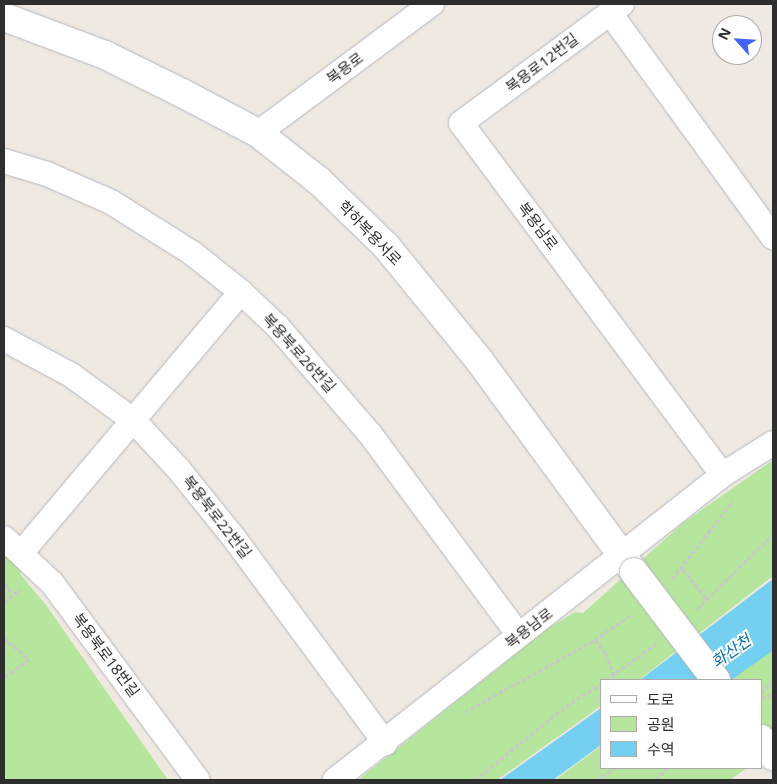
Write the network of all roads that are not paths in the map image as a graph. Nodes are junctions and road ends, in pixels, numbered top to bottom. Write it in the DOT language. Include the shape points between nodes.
graph roads {
  1 [pos="432,4"];
  2 [pos="616,8"];
  3 [pos="4,17"];
  4 [pos="462,123"];
  5 [pos="258,133"];
  6 [pos="4,161"];
  7 [pos="773,237"];
  8 [pos="241,292"];
  9 [pos="4,339"];
  10 [pos="133,420"];
  11 [pos="773,443"];
  12 [pos="722,475"];
  13 [pos="13,545"];
  14 [pos="628,563"];
  15 [pos="520,635"];
  16 [pos="715,679"];
  17 [pos="762,740"];
  18 [pos="385,743"];
  19 [pos="773,756"];
  20 [pos="198,780"];
  21 [pos="336,780"];
  1 -- 5 [label="street, 복용로"];
  2 -- 4 [label="street, 복용로12번길"];
  2 -- 7 [label="street"];
  3 -- 5 [label="street, 학하복용서로" via="105,55"];
  4 -- 12 [label="street, 복용남로"];
  5 -- 14 [label="street, 학하복용서로" via="319,181 386,246 479,360"];
  6 -- 8 [label="street, 복용북로26번길" via="47,174 111,202 192,253"];
  8 -- 10 [label="street"];
  8 -- 15 [label="street, 복용북로26번길" via="277,326 370,434"];
  9 -- 10 [label="street, 복용북로22번길" via="71,375"];
  10 -- 13 [label="street"];
  10 -- 18 [label="street, 복용북로22번길" via="180,471 234,538"];
  11 -- 12 [label="street, 복용남로"];
  12 -- 14 [label="street, 복용남로"];
  13 -- 20 [label="street, 복용북로18번길" via="58,590"];
  14 -- 15 [label="street, 복용남로"];
  14 -- 16 [label="street, 학하복용서로, bridge"];
  15 -- 18 [label="street, 복용남로"];
  17 -- 19 [label="street"];
  18 -- 21 [label="street, 복용남로"];
}
